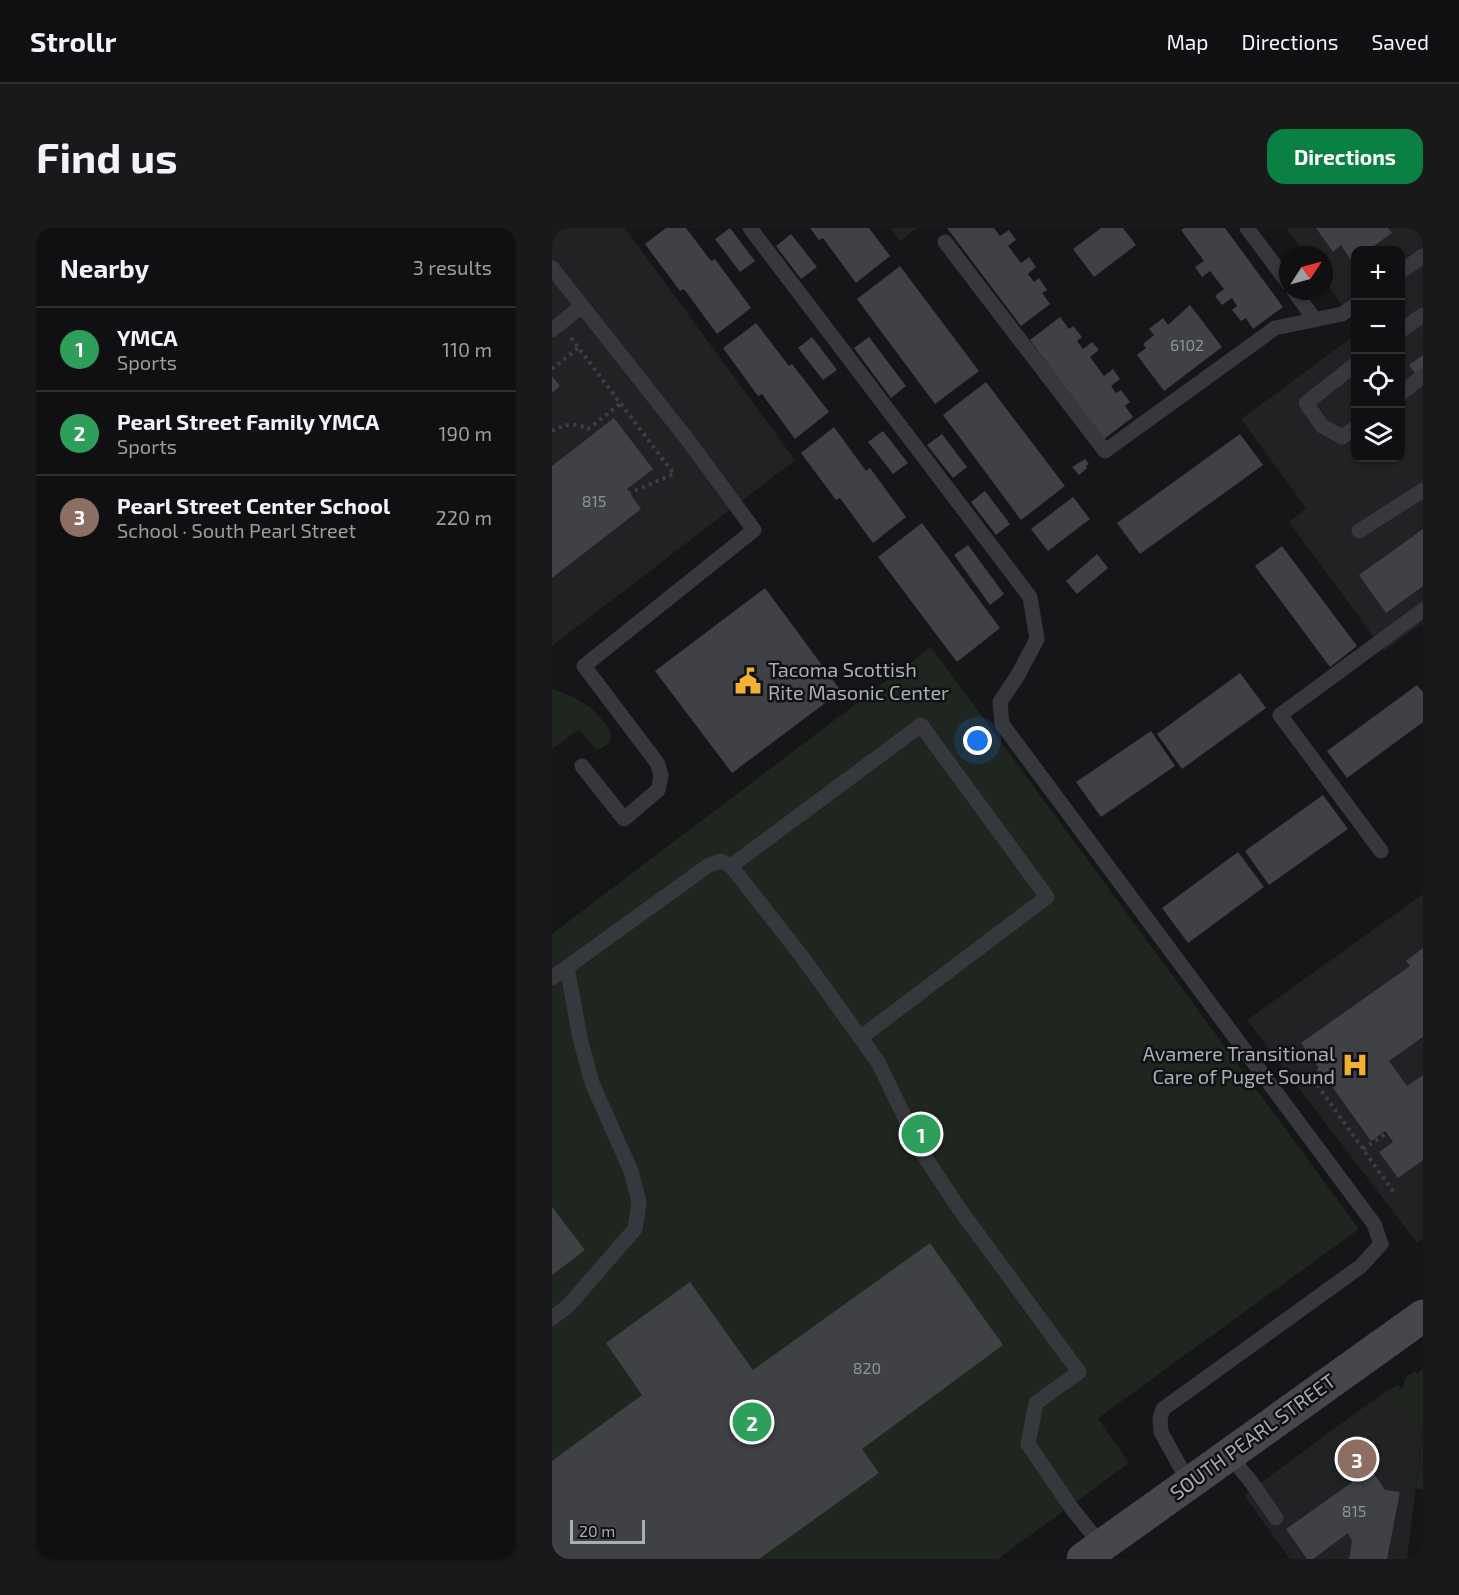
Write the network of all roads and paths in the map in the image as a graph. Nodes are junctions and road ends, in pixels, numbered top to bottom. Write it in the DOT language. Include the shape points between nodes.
graph roads {
  1 [pos="750,228"];
  2 [pos="1247,228"];
  3 [pos="945,242"];
  4 [pos="1423,256"];
  5 [pos="552,268"];
  6 [pos="1405,269"];
  7 [pos="1279,271"];
  8 [pos="1301,300"];
  9 [pos="582,306"];
  10 [pos="1351,308"];
  11 [pos="1423,315"];
  12 [pos="1315,320"];
  13 [pos="1405,328"];
  14 [pos="552,330"];
  15 [pos="569,335"];
  16 [pos="578,348"];
  17 [pos="1351,368"];
  18 [pos="552,369"];
  19 [pos="1421,378"];
  20 [pos="1405,391"];
  21 [pos="621,403"];
  22 [pos="1351,430"];
  23 [pos="552,431"];
  24 [pos="1423,490"];
  25 [pos="629,493"];
  26 [pos="1359,531"];
  27 [pos="1423,609"];
  28 [pos="582,766"];
  29 [pos="1381,852"];
  30 [pos="731,866"];
  31 [pos="567,967"];
  32 [pos="552,978"];
  33 [pos="860,1038"];
  34 [pos="1320,1069"];
  35 [pos="1387,1133"];
  36 [pos="1363,1149"];
  37 [pos="1395,1194"];
  38 [pos="1423,1316"];
  39 [pos="552,1318"];
  40 [pos="1229,1455"];
  41 [pos="1189,1483"];
  42 [pos="1276,1518"];
  43 [pos="1092,1552"];
  1 -- 41 [label="lane" via="1030,597 1037,639 1000,702 1002,724 1374,1224 1381,1244 1361,1266 1163,1409 1161,1432"];
  2 -- 7 [label="lane"];
  3 -- 12 [label="lane" via="1105,451 1275,328"];
  4 -- 6 [label="lane"];
  5 -- 9 [label="lane"];
  8 -- 12 [label="lane"];
  9 -- 14 [label="lane"];
  9 -- 28 [label="lane" via="754,530 585,666 658,764 658,790 624,819"];
  10 -- 12 [label="lane" via="1342,314"];
  11 -- 13 [label="lane"];
  15 -- 16 [label="path"];
  16 -- 18 [label="path"];
  16 -- 21 [label="path"];
  17 -- 22 [label="lane" via="1306,403 1322,426 1342,436"];
  19 -- 20 [label="lane"];
  21 -- 23 [label="path" via="588,429 570,424"];
  21 -- 25 [label="path" via="674,474"];
  24 -- 26 [label="lane"];
  27 -- 29 [label="lane" via="1280,715"];
  30 -- 31 [label="lane" via="721,861 709,865"];
  30 -- 33 [label="lane"];
  30 -- 33 [label="lane" via="921,725 1047,897"];
  31 -- 32 [label="lane"];
  31 -- 39 [label="lane" via="592,1083 631,1171 639,1202 635,1229 568,1306"];
  33 -- 43 [label="lane" via="878,1062 921,1151 1079,1372 1036,1403 1028,1444 1073,1510"];
  34 -- 36 [label="path" via="1311,1076"];
  35 -- 36 [label="path"];
  36 -- 37 [label="path"];
  38 -- 40 [label="street, SOUTH PEARL STREET"];
  40 -- 41 [label="street, SOUTH PEARL STREET"];
  40 -- 42 [label="lane"];
  41 -- 43 [label="street, SOUTH PEARL STREET"];
}
